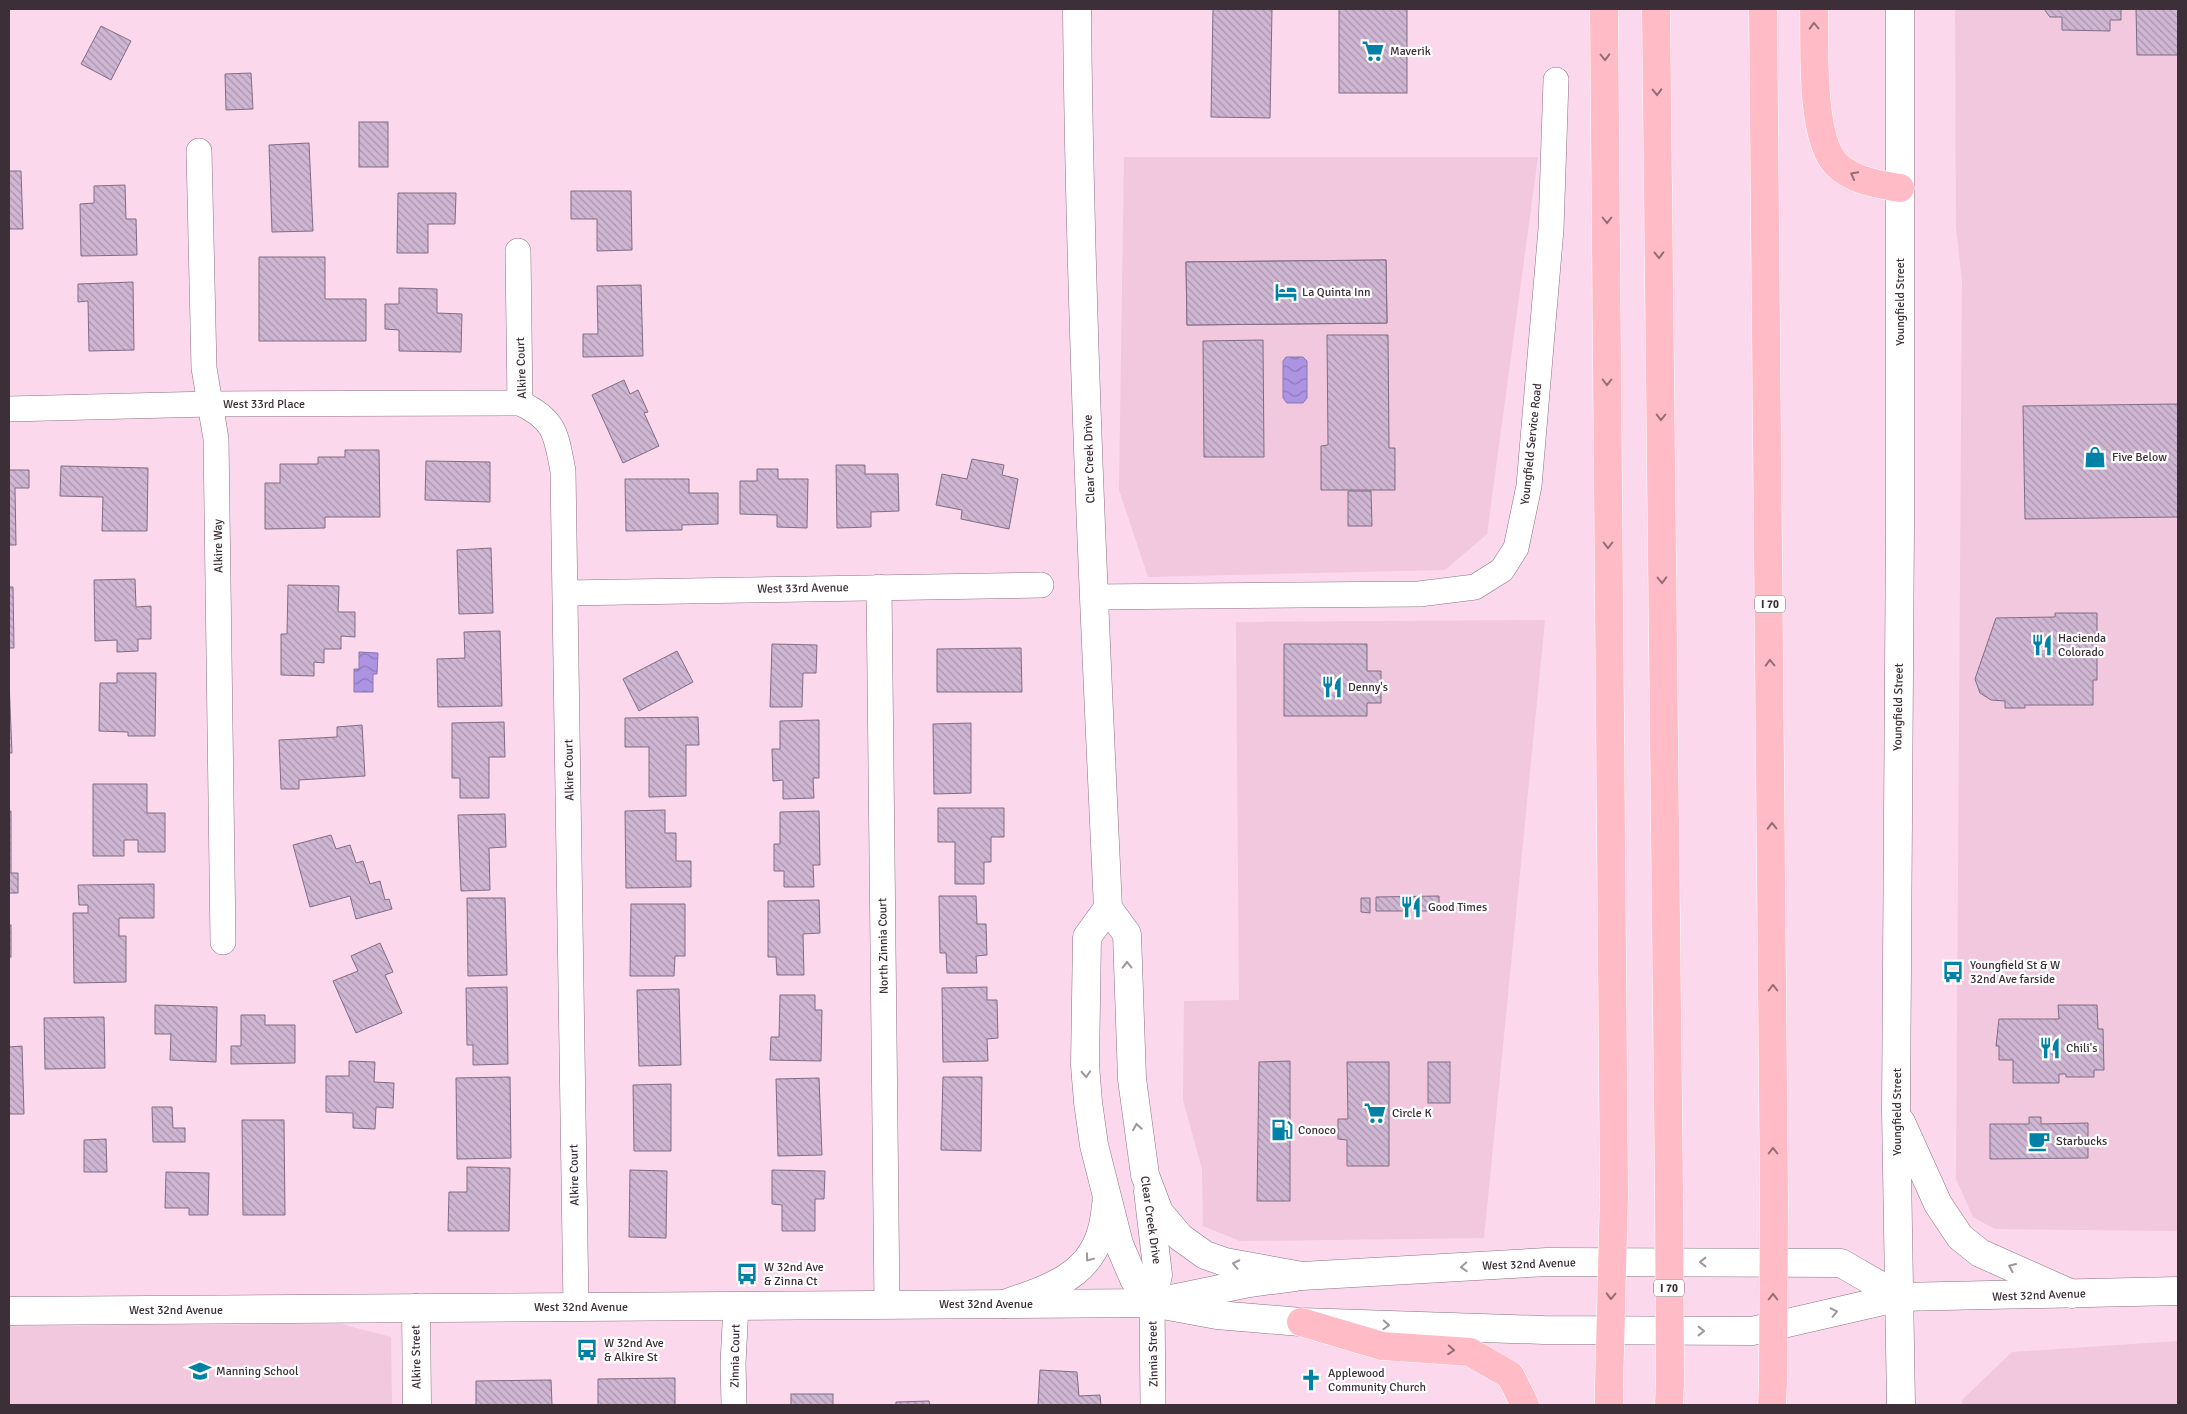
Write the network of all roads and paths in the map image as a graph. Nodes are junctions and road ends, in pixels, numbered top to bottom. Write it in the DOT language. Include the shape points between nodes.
graph roads {
  1 [pos="1077,9"];
  2 [pos="1604,9"];
  3 [pos="1656,9"];
  4 [pos="1763,9"];
  5 [pos="1814,9"];
  6 [pos="1900,9"];
  7 [pos="1556,80"];
  8 [pos="199,150"];
  9 [pos="1900,188"];
  10 [pos="518,251"];
  11 [pos="520,403"];
  12 [pos="210,404"];
  13 [pos="9,409"];
  14 [pos="1040,586"];
  15 [pos="879,587"];
  16 [pos="566,593"];
  17 [pos="1093,597"];
  18 [pos="1108,908"];
  19 [pos="224,942"];
  20 [pos="1896,1111"];
  21 [pos="1145,1175"];
  22 [pos="1107,1196"];
  23 [pos="1302,1276"];
  24 [pos="2178,1291"];
  25 [pos="2072,1294"];
  26 [pos="1900,1297"];
  27 [pos="1152,1303"];
  28 [pos="1004,1304"];
  29 [pos="886,1305"];
  30 [pos="736,1306"];
  31 [pos="576,1307"];
  32 [pos="416,1308"];
  33 [pos="9,1311"];
  34 [pos="1301,1322"];
  35 [pos="1773,1393"];
  36 [pos="1669,1394"];
  37 [pos="1609,1396"];
  38 [pos="417,1405"];
  39 [pos="734,1405"];
  40 [pos="1153,1405"];
  41 [pos="1525,1405"];
  42 [pos="1901,1405"];
  1 -- 17 [label="main road, Clear Creek Drive"];
  2 -- 37 [label="highway, one-way, bridge" via="1614,1194"];
  3 -- 36 [label="highway, I 70, one-way, bridge"];
  35 -- 4 [label="highway, I 70, one-way, bridge"];
  9 -- 5 [label="highway, one-way" via="1855,177 1836,163 1827,148 1818,113"];
  6 -- 9 [label="main road, Youngfield Street"];
  7 -- 17 [label="street, Youngfield Service Road" via="1551,229 1529,486 1516,548 1502,570 1475,587 1419,594"];
  8 -- 12 [label="street, Alkire Way" via="204,368"];
  9 -- 20 [label="main road, Youngfield Street"];
  10 -- 11 [label="street, Alkire Court"];
  11 -- 12 [label="street, West 33rd Place"];
  11 -- 16 [label="street, Alkire Court" via="537,411 550,424 558,448 563,471"];
  12 -- 13 [label="street, West 33rd Place"];
  12 -- 19 [label="street, Alkire Way" via="216,449"];
  14 -- 15 [label="street, West 33rd Avenue"];
  15 -- 16 [label="street, West 33rd Avenue"];
  15 -- 29 [label="street, North Zinnia Court"];
  16 -- 31 [label="street, Alkire Court"];
  17 -- 18 [label="main road, Clear Creek Drive"];
  21 -- 18 [label="main road, Clear Creek Drive, one-way" via="1132,1079 1127,934"];
  18 -- 22 [label="main road, one-way" via="1087,937 1085,1034 1088,1102 1094,1145"];
  25 -- 20 [label="main road, one-way" via="1980,1253 1960,1237 1938,1204"];
  20 -- 26 [label="main road, Youngfield Street"];
  23 -- 21 [label="main road, one-way" via="1225,1262 1189,1246 1159,1212"];
  21 -- 27 [label="main road, Clear Creek Drive" via="1157,1259 1157,1288"];
  22 -- 27 [label="main road" via="1125,1261"];
  22 -- 28 [label="main road, one-way" via="1099,1242 1082,1268 1052,1287"];
  26 -- 23 [label="main road, West 32nd Avenue, one-way" via="1841,1263 1547,1262"];
  23 -- 27 [label="main road, West 32nd Avenue"];
  24 -- 25 [label="main road, West 32nd Avenue"];
  25 -- 26 [label="main road, West 32nd Avenue"];
  34 -- 26 [label="main road, West 32nd Avenue, one-way" via="1544,1330 1752,1331"];
  26 -- 42 [label="main road, Youngfield Street"];
  27 -- 28 [label="main road, West 32nd Avenue"];
  27 -- 34 [label="main road, West 32nd Avenue" via="1216,1315"];
  27 -- 40 [label="street, Zinnia Street"];
  28 -- 29 [label="main road, West 32nd Avenue"];
  29 -- 30 [label="main road, West 32nd Avenue"];
  30 -- 31 [label="main road, West 32nd Avenue"];
  30 -- 39 [label="street, Zinnia Court"];
  31 -- 32 [label="main road, West 32nd Avenue"];
  32 -- 33 [label="main road, West 32nd Avenue"];
  32 -- 38 [label="main road, Alkire Street"];
  34 -- 41 [label="highway, one-way" via="1382,1346 1470,1352 1510,1375"];
}
